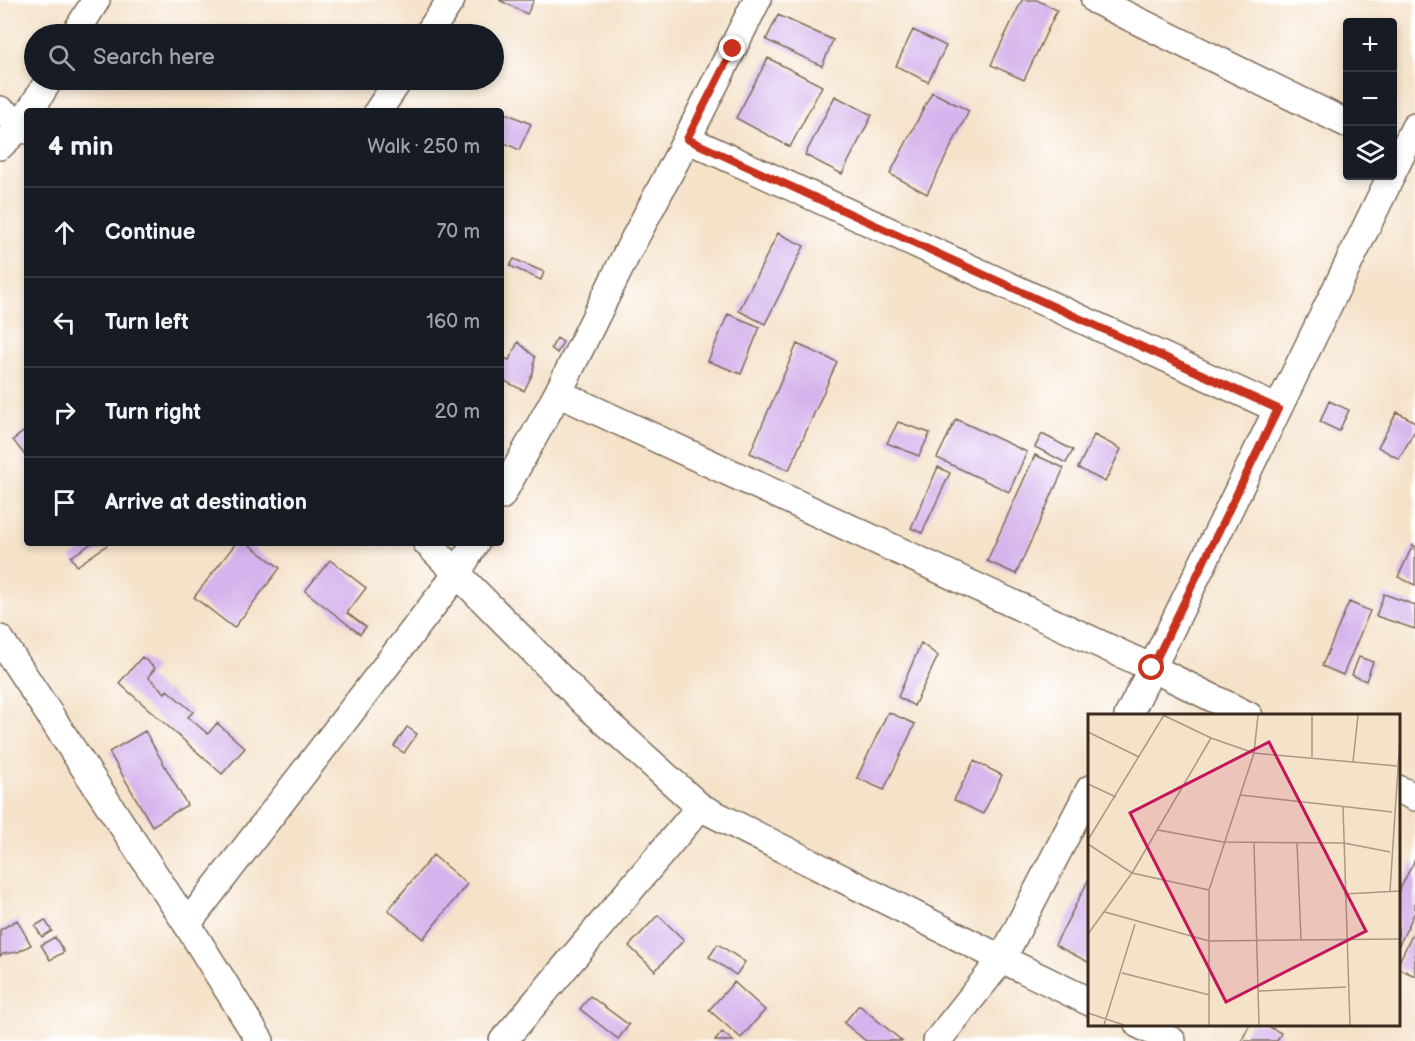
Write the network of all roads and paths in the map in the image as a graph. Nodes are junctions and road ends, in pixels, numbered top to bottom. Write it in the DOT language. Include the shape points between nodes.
graph roads {
  1 [pos="96,0"];
  2 [pos="451,0"];
  3 [pos="757,0"];
  4 [pos="1095,0"];
  5 [pos="1133,9"];
  6 [pos="81,24"];
  7 [pos="435,24"];
  8 [pos="42,90"];
  9 [pos="392,90"];
  10 [pos="28,108"];
  11 [pos="380,108"];
  12 [pos="21,118"];
  13 [pos="1343,122"];
  14 [pos="1415,127"];
  15 [pos="687,139"];
  16 [pos="0,146"];
  17 [pos="1399,161"];
  18 [pos="558,393"];
  19 [pos="1278,409"];
  20 [pos="504,491"];
  21 [pos="430,546"];
  22 [pos="473,546"];
  23 [pos="457,574"];
  24 [pos="0,639"];
  25 [pos="1152,668"];
  26 [pos="1129,714"];
  27 [pos="1245,714"];
  28 [pos="1400,790"];
  29 [pos="1088,791"];
  30 [pos="1415,797"];
  31 [pos="700,807"];
  32 [pos="187,924"];
  33 [pos="1002,960"];
  34 [pos="1088,1002"];
  35 [pos="1142,1026"];
  36 [pos="260,1041"];
  37 [pos="503,1041"];
  38 [pos="937,1041"];
  39 [pos="1172,1041"];
  1 -- 6 [label="street"];
  2 -- 7 [label="street"];
  3 -- 15 [label="street"];
  4 -- 5 [label="street"];
  5 -- 13 [label="street"];
  8 -- 10 [label="street"];
  9 -- 11 [label="street"];
  12 -- 16 [label="street"];
  14 -- 17 [label="street"];
  15 -- 18 [label="street"];
  15 -- 19 [label="street"];
  17 -- 19 [label="street"];
  18 -- 20 [label="street"];
  18 -- 25 [label="street"];
  19 -- 25 [label="street"];
  21 -- 23 [label="street"];
  22 -- 23 [label="street"];
  23 -- 31 [label="street" via="586,704"];
  23 -- 32 [label="street"];
  24 -- 32 [label="street"];
  25 -- 26 [label="street"];
  25 -- 27 [label="street"];
  28 -- 30 [label="street"];
  29 -- 33 [label="street"];
  31 -- 33 [label="street"];
  31 -- 37 [label="street"];
  32 -- 36 [label="street"];
  33 -- 34 [label="street"];
  33 -- 38 [label="street"];
  35 -- 39 [label="street"];
}
